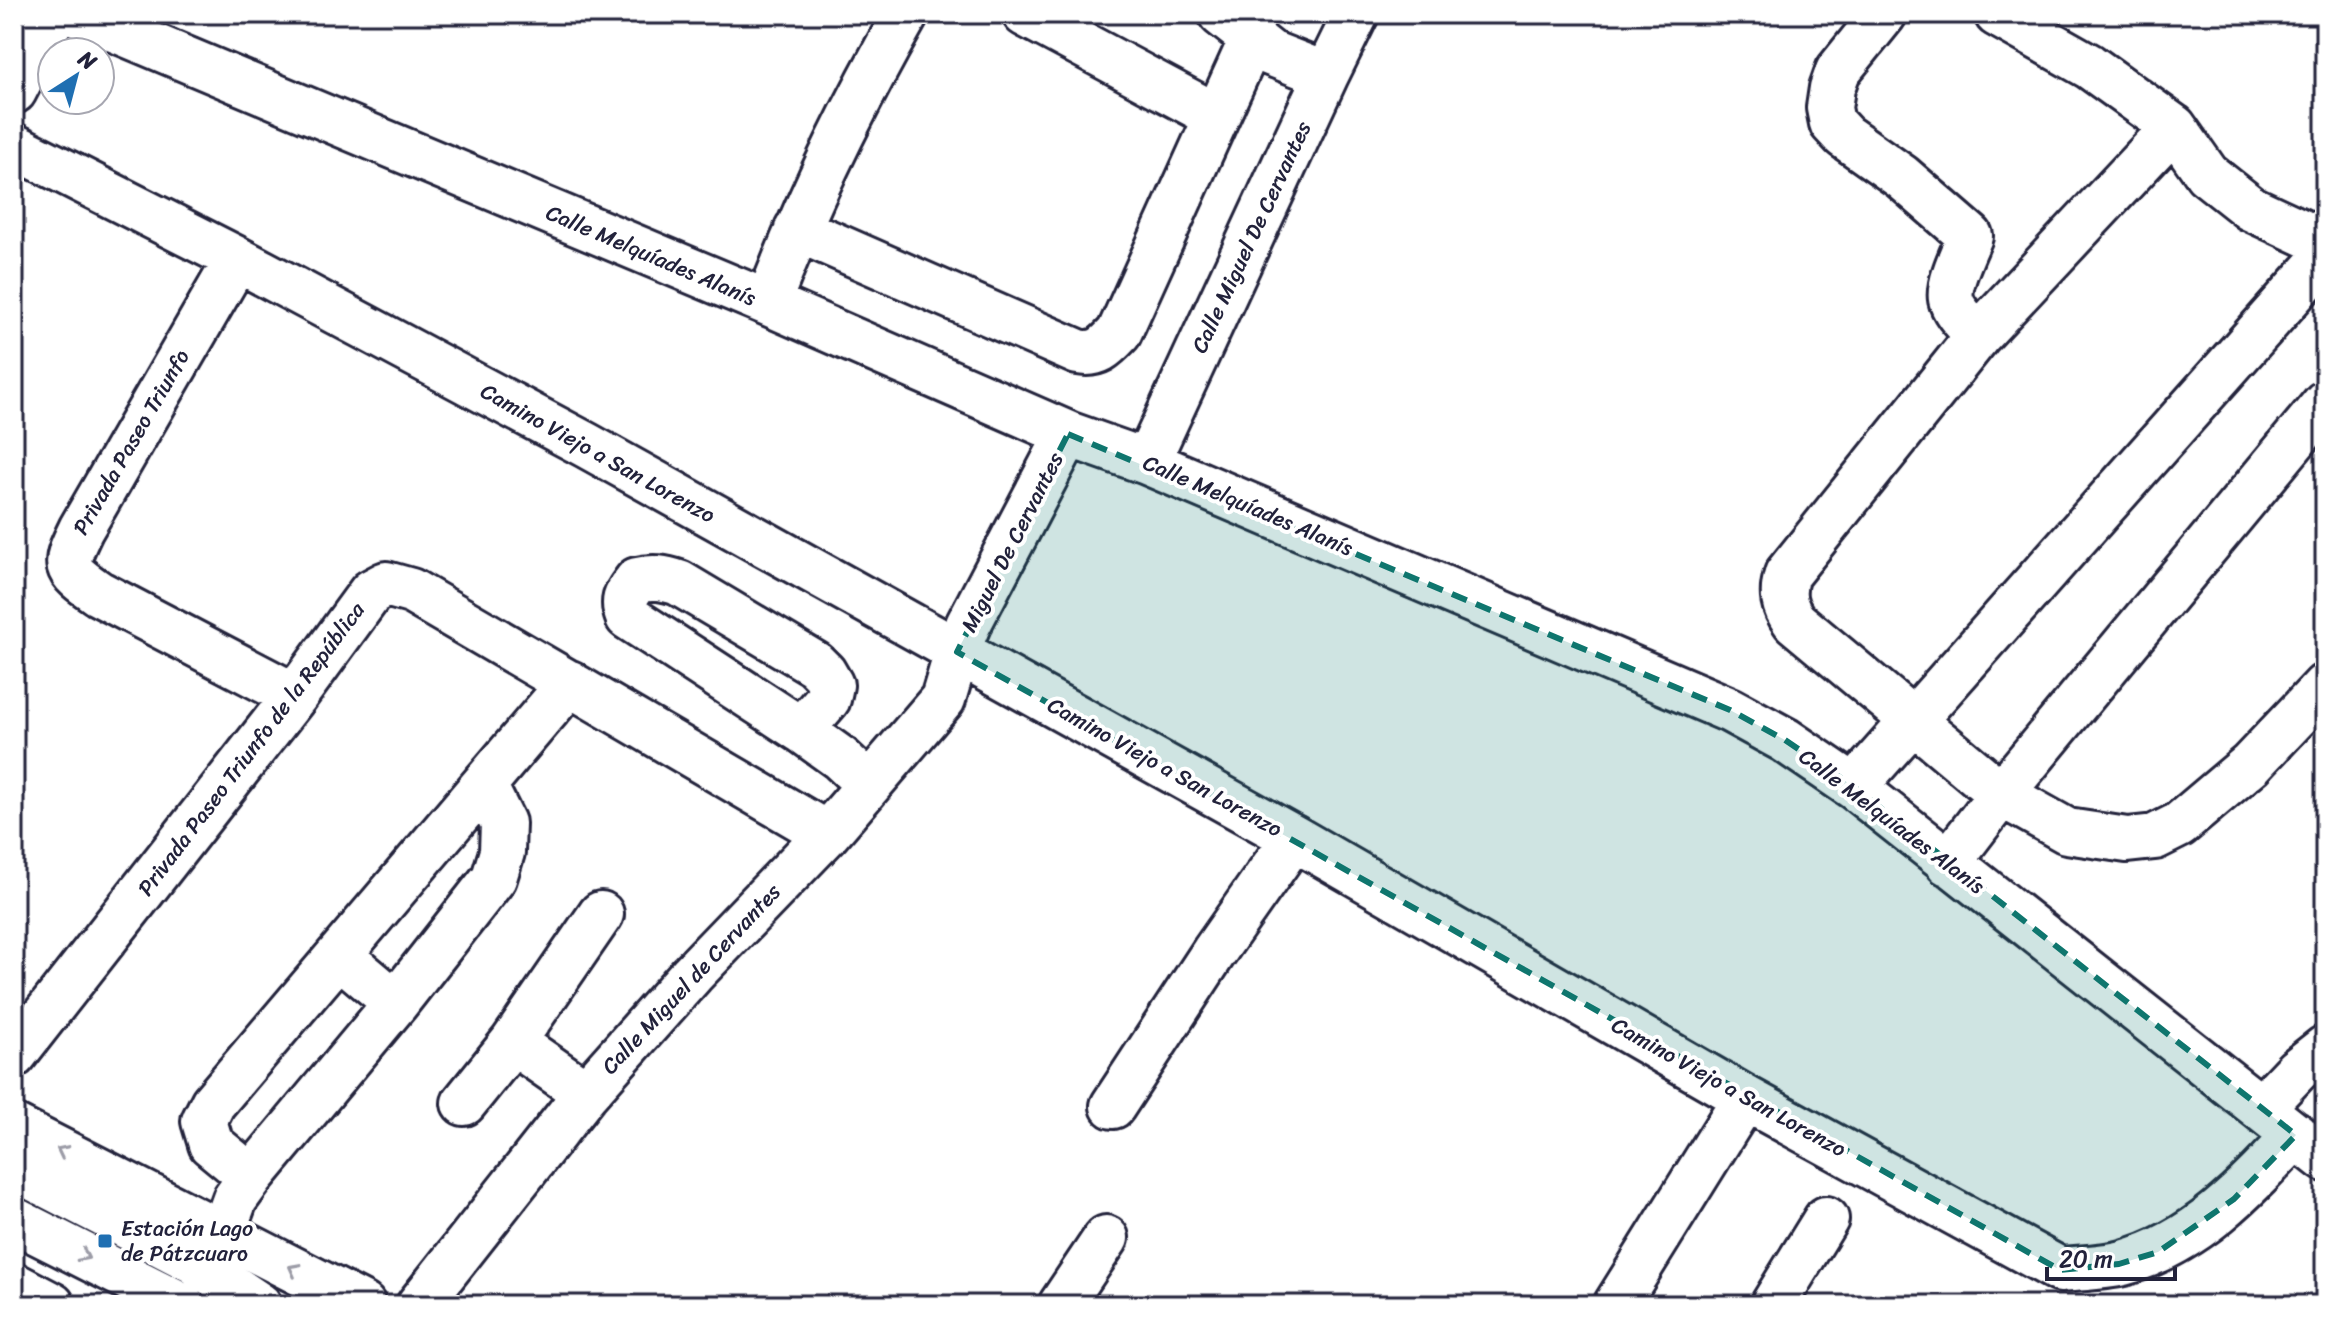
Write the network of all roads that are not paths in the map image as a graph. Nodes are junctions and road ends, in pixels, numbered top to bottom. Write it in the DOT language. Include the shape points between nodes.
graph roads {
  1 [pos="54,14"];
  2 [pos="78,14"];
  3 [pos="906,14"];
  4 [pos="1025,14"];
  5 [pos="1356,14"];
  6 [pos="1884,14"];
  7 [pos="1997,14"];
  8 [pos="1236,26"];
  9 [pos="1326,75"];
  10 [pos="14,91"];
  11 [pos="1216,116"];
  12 [pos="2174,127"];
  13 [pos="14,146"];
  14 [pos="797,229"];
  15 [pos="2325,239"];
  16 [pos="2325,257"];
  17 [pos="237,259"];
  18 [pos="768,303"];
  19 [pos="1978,336"];
  20 [pos="2325,403"];
  21 [pos="1068,434"];
  22 [pos="1147,462"];
  23 [pos="957,652"];
  24 [pos="570,683"];
  25 [pos="2325,686"];
  26 [pos="295,696"];
  27 [pos="1911,721"];
  28 [pos="801,730"];
  29 [pos="484,785"];
  30 [pos="869,785"];
  31 [pos="1854,787"];
  32 [pos="2001,794"];
  33 [pos="827,834"];
  34 [pos="1294,838"];
  35 [pos="1948,863"];
  36 [pos="601,914"];
  37 [pos="339,955"];
  38 [pos="396,1003"];
  39 [pos="513,1042"];
  40 [pos="2325,1048"];
  41 [pos="14,1055"];
  42 [pos="586,1093"];
  43 [pos="1745,1098"];
  44 [pos="464,1103"];
  45 [pos="1113,1106"];
  46 [pos="2261,1108"];
  47 [pos="14,1127"];
  48 [pos="2310,1147"];
  49 [pos="14,1168"];
  50 [pos="251,1177"];
  51 [pos="1826,1219"];
  52 [pos="14,1220"];
  53 [pos="223,1232"];
  54 [pos="1106,1238"];
  55 [pos="14,1285"];
  56 [pos="2064,1287"];
  57 [pos="52,1305"];
  58 [pos="182,1305"];
  59 [pos="259,1305"];
  60 [pos="363,1305"];
  61 [pos="419,1305"];
  62 [pos="1061,1305"];
  63 [pos="1616,1305"];
  64 [pos="1773,1305"];
  1 -- 10 [label="street"];
  2 -- 18 [label="street, Calle Melquíades Alanís"];
  3 -- 14 [label="street"];
  4 -- 11 [label="street"];
  5 -- 9 [label="street, Calle Miguel De Cervantes"];
  6 -- 19 [label="street" via="1838,71 1829,108 1832,123 1970,236 1950,297"];
  7 -- 12 [label="street" via="2089,66"];
  8 -- 9 [label="street" via="1270,53"];
  8 -- 11 [label="street"];
  9 -- 22 [label="street, Calle Miguel De Cervantes"];
  11 -- 14 [label="street" via="1119,333 1091,355"];
  12 -- 15 [label="street" via="2207,174 2250,208"];
  12 -- 19 [label="street"];
  13 -- 17 [label="street, Camino Viejo a San Lorenzo"];
  14 -- 18 [label="street"];
  16 -- 27 [label="street"];
  17 -- 23 [label="street, Camino Viejo a San Lorenzo"];
  17 -- 26 [label="street, Privada Paseo Triunfo" via="68,559 70,570 98,593"];
  18 -- 21 [label="street, Calle Melquíades Alanís"];
  19 -- 27 [label="street" via="1787,574 1783,589 1786,609 1795,622"];
  20 -- 32 [label="street"];
  21 -- 22 [label="street, Calle Melquíades Alanís"];
  21 -- 23 [label="street, Miguel De Cervantes"];
  22 -- 31 [label="street, Calle Melquíades Alanís" via="1730,710"];
  23 -- 30 [label="street, Calle Miguel de Cervantes" via="943,699"];
  23 -- 34 [label="street, Camino Viejo a San Lorenzo"];
  24 -- 26 [label="street, Privada Paseo Triunfo de la República" via="411,591 386,584 371,592"];
  24 -- 29 [label="street"];
  24 -- 33 [label="street, Privada Paseo Triunfo de la República"];
  25 -- 32 [label="street" via="2251,764 2179,825 2155,837 2127,840 2067,831"];
  26 -- 41 [label="street, Privada Paseo Triunfo de la República"];
  27 -- 31 [label="street"];
  27 -- 32 [label="street"];
  28 -- 30 [label="street"];
  29 -- 37 [label="street"];
  29 -- 38 [label="street" via="503,823 494,878"];
  30 -- 33 [label="street, Calle Miguel de Cervantes"];
  31 -- 35 [label="street, Calle Melquíades Alanís"];
  32 -- 35 [label="street"];
  33 -- 42 [label="street, Calle Miguel de Cervantes"];
  34 -- 43 [label="street, Camino Viejo a San Lorenzo"];
  34 -- 45 [label="street"];
  35 -- 46 [label="street, Calle Melquíades Alanís"];
  36 -- 39 [label="street"];
  37 -- 38 [label="street"];
  37 -- 50 [label="street" via="213,1103 204,1121 211,1144"];
  38 -- 50 [label="street"];
  39 -- 42 [label="street"];
  39 -- 44 [label="street"];
  40 -- 46 [label="street"];
  42 -- 61 [label="street, Calle Miguel de Cervantes"];
  43 -- 56 [label="street, Camino Viejo a San Lorenzo"];
  43 -- 63 [label="street"];
  46 -- 48 [label="street, Calle Melquíades Alanís"];
  53 -- 47 [label="street, one-way"];
  48 -- 56 [label="street, Camino Viejo a San Lorenzo" via="2158,1252"];
  49 -- 59 [label="street" via="194,1261"];
  50 -- 53 [label="street" via="235,1199"];
  51 -- 64 [label="street"];
  52 -- 58 [label="street, one-way"];
  60 -- 53 [label="street, one-way"];
  54 -- 62 [label="street"];
  55 -- 57 [label="street"];
}
